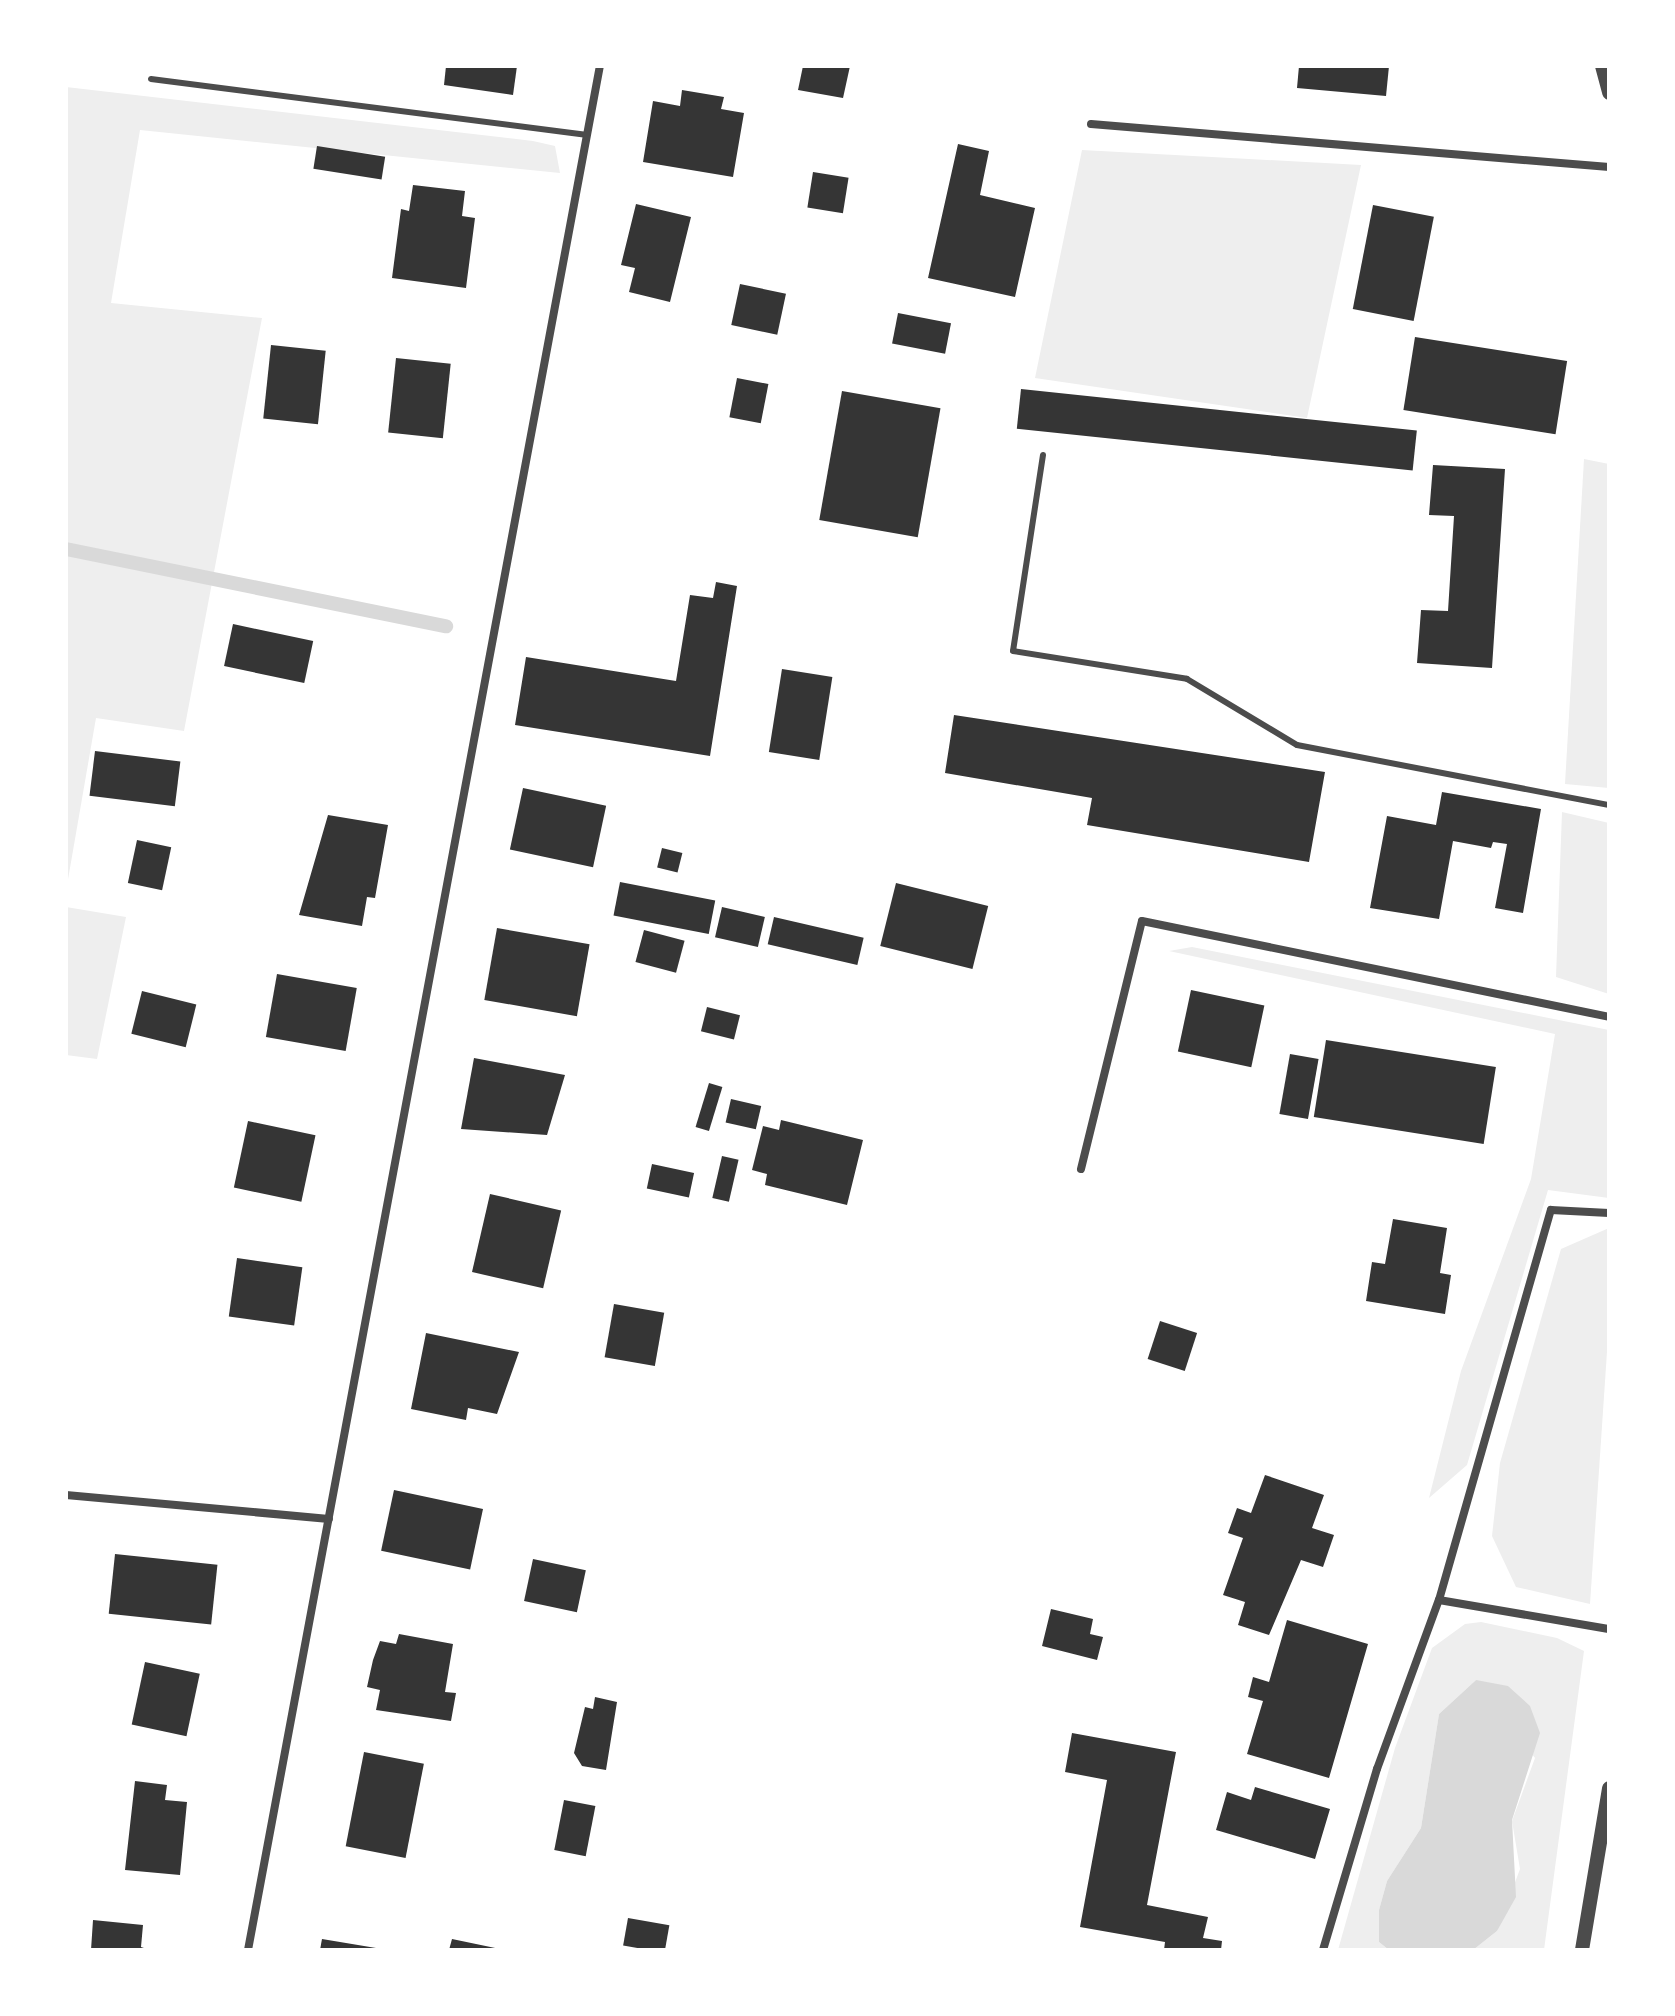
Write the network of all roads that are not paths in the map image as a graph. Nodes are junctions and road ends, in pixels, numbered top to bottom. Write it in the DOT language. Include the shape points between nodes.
graph roads {
  1 [pos="600,66"];
  2 [pos="1602,66"];
  3 [pos="151,79"];
  4 [pos="1609,93"];
  5 [pos="1091,124"];
  6 [pos="587,135"];
  7 [pos="1609,167"];
  8 [pos="1043,455"];
  9 [pos="1609,805"];
  10 [pos="1609,1017"];
  11 [pos="1081,1169"];
  12 [pos="1609,1213"];
  13 [pos="66,1495"];
  14 [pos="329,1519"];
  15 [pos="1439,1600"];
  16 [pos="1609,1629"];
  17 [pos="1609,1788"];
  18 [pos="248,1950"];
  19 [pos="1323,1950"];
  20 [pos="1582,1950"];
  1 -- 6 [label="street"];
  2 -- 4 [label="street"];
  3 -- 6 [label="lane"];
  5 -- 7 [label="street"];
  6 -- 14 [label="street"];
  8 -- 9 [label="lane" via="1013,651 1187,679 1297,745"];
  10 -- 11 [label="street" via="1142,921"];
  12 -- 15 [label="street" via="1551,1210"];
  13 -- 14 [label="street"];
  14 -- 18 [label="street"];
  15 -- 16 [label="street"];
  15 -- 19 [label="street" via="1377,1769"];
  17 -- 20 [label="street"];
}
